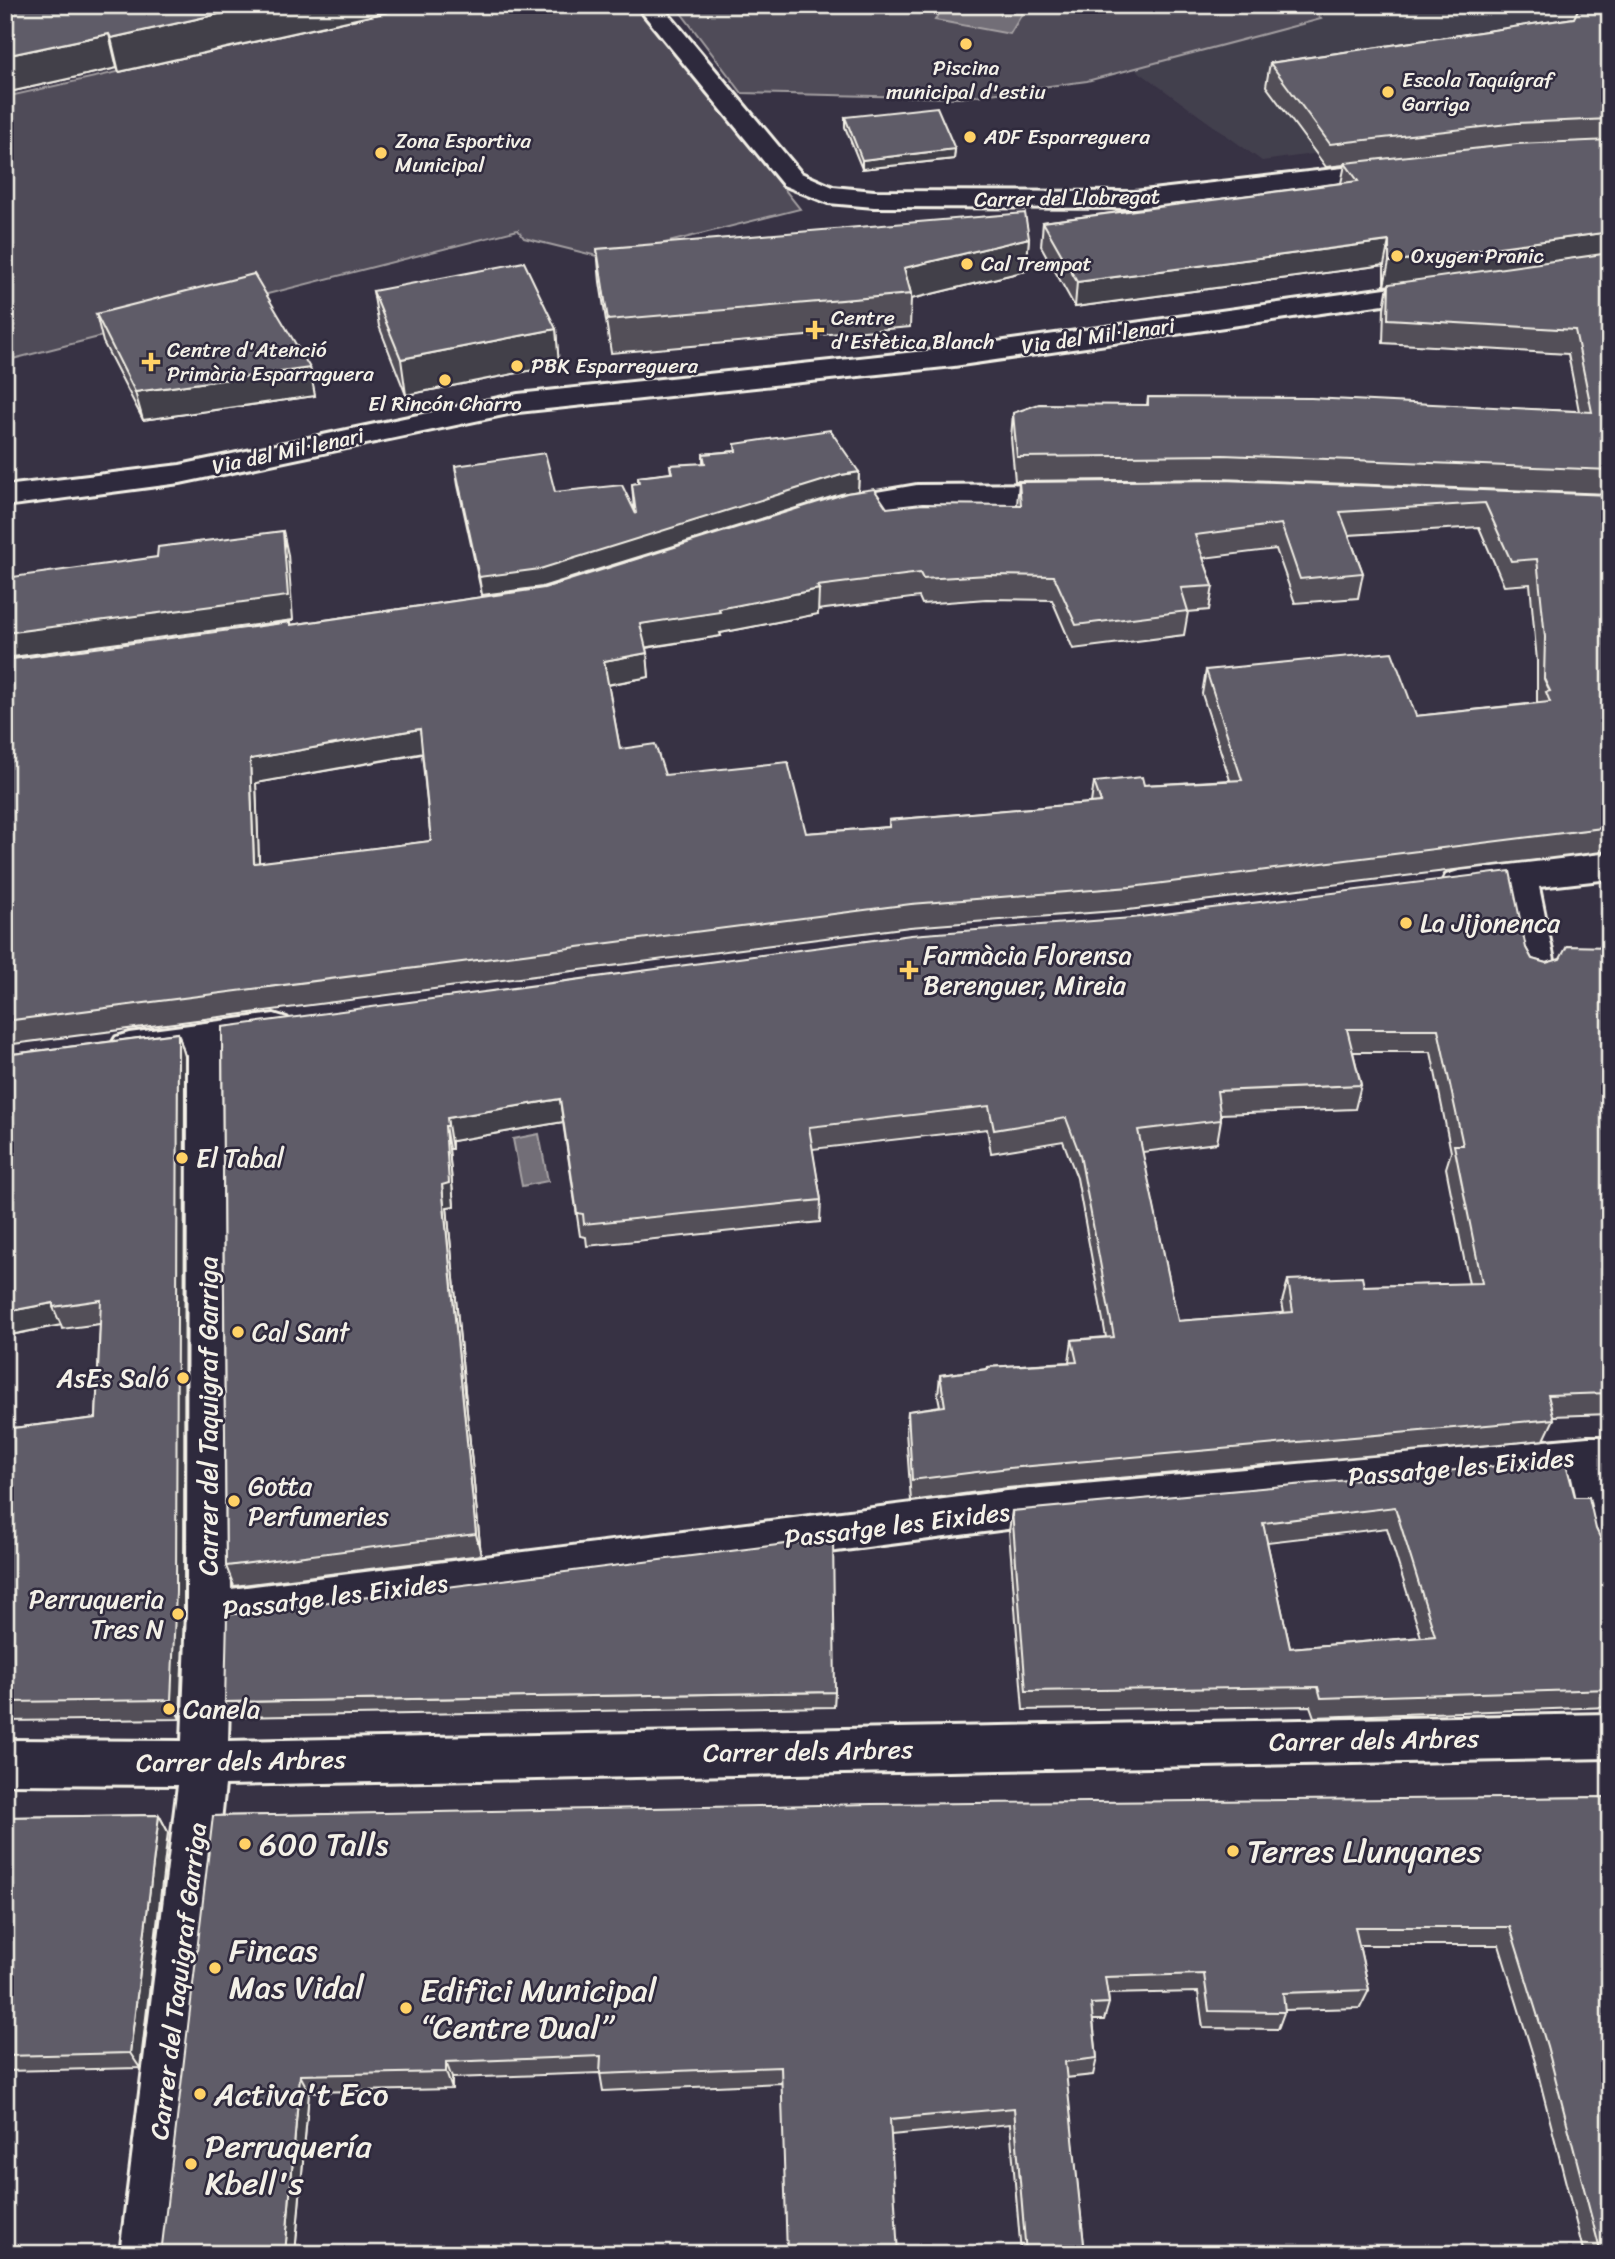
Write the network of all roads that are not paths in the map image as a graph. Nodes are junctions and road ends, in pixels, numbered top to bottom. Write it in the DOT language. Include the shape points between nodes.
graph roads {
  1 [pos="648,5"];
  2 [pos="1419,167"];
  3 [pos="1467,284"];
  4 [pos="1096,494"];
  5 [pos="5,496"];
  6 [pos="803,518"];
  7 [pos="1610,866"];
  8 [pos="1519,877"];
  9 [pos="1424,888"];
  10 [pos="1538,970"];
  11 [pos="303,1024"];
  12 [pos="207,1036"];
  13 [pos="99,1051"];
  14 [pos="1599,1455"];
  15 [pos="1610,1549"];
  16 [pos="209,1612"];
  17 [pos="1610,1736"];
  18 [pos="5,1762"];
  19 [pos="204,1763"];
  20 [pos="146,2254"];
  1 -- 2 [label="street, Carrer del Llobregat" via="792,179 828,195 1134,200"];
  3 -- 5 [label="street, Via del Mil·lenari" via="954,357 518,403 180,474"];
  4 -- 6 [label="street" via="917,495 842,506"];
  7 -- 8 [label="street"];
  8 -- 9 [label="street"];
  8 -- 10 [label="street"];
  11 -- 12 [label="street"];
  12 -- 13 [label="street"];
  12 -- 16 [label="street, Carrer del Taquigraf Garriga"];
  14 -- 15 [label="street"];
  14 -- 16 [label="street, Passatge les Eixides" via="1007,1510"];
  16 -- 19 [label="street, Carrer del Taquigraf Garriga"];
  17 -- 19 [label="street, Carrer dels Arbres"];
  18 -- 19 [label="street, Carrer dels Arbres"];
  19 -- 20 [label="street, Carrer del Taquigraf Garriga"];
}
